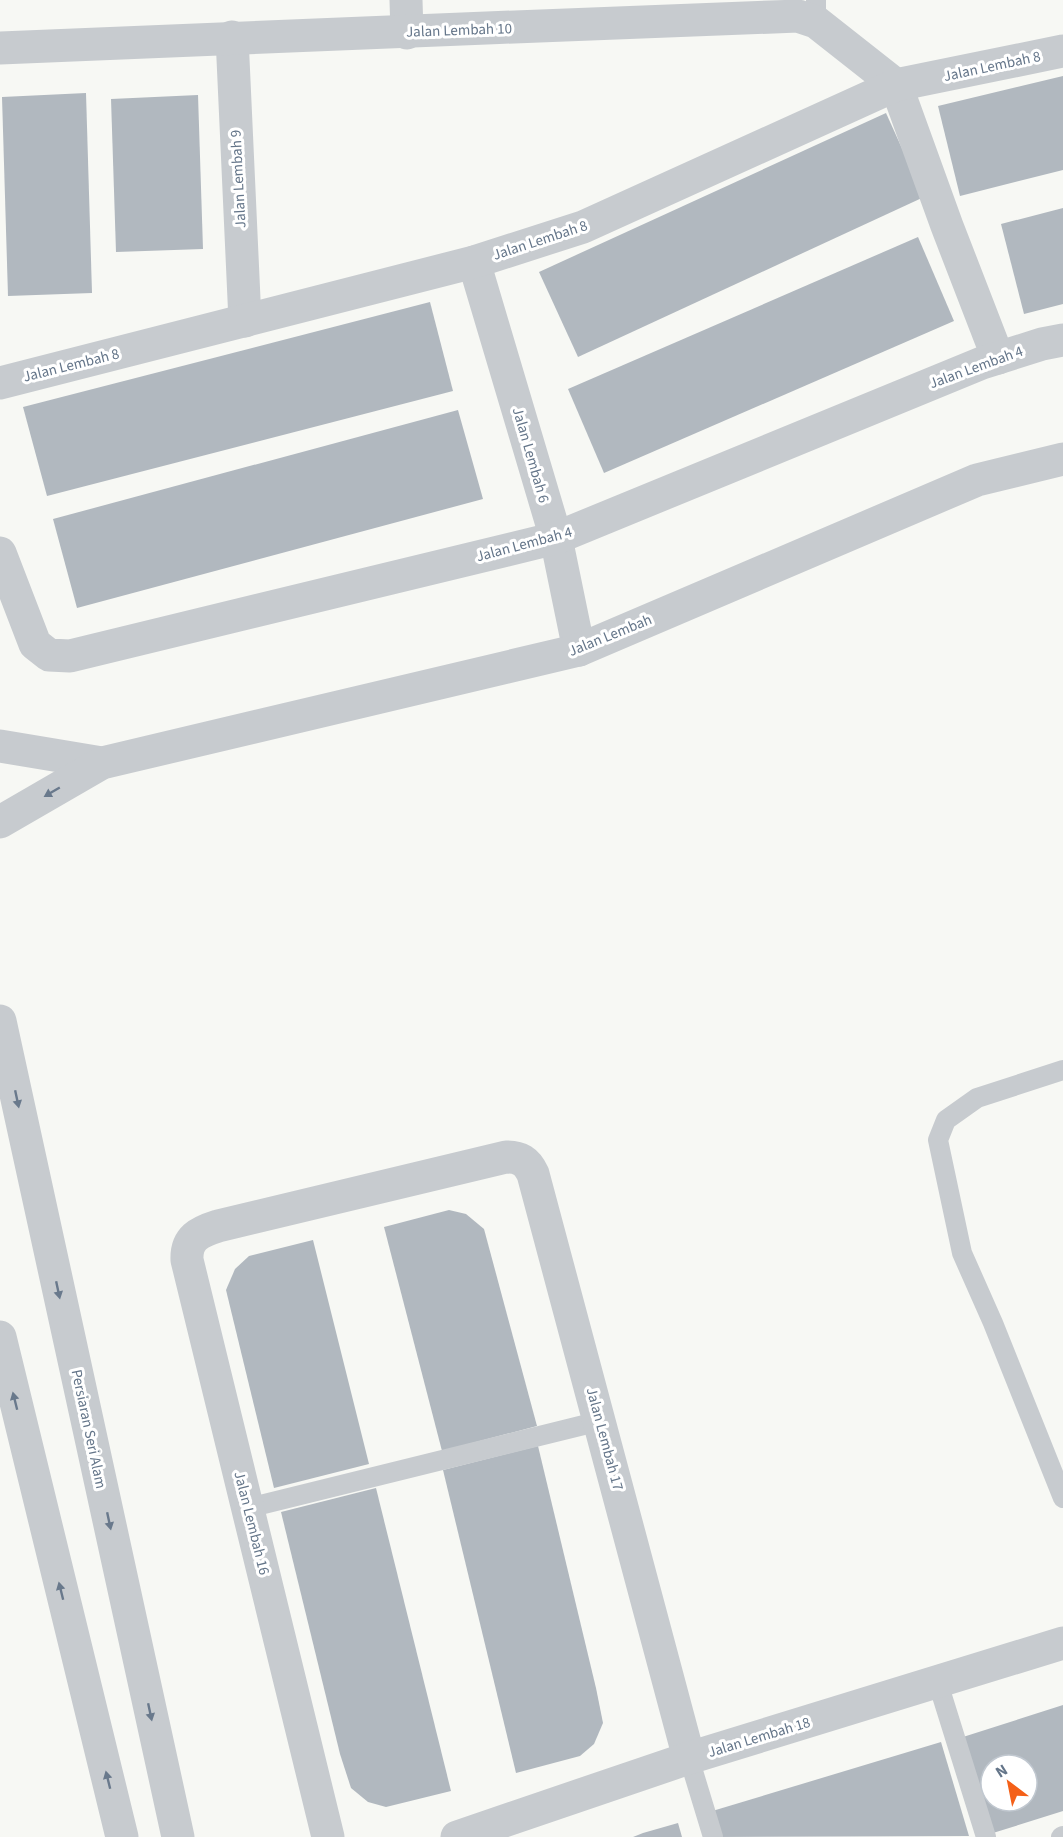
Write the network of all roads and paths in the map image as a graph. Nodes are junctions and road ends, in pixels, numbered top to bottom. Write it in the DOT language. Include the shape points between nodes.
graph roads {
  1 [pos="406,0"];
  2 [pos="816,11"];
  3 [pos="407,33"];
  4 [pos="232,37"];
  5 [pos="0,48"];
  6 [pos="1063,51"];
  7 [pos="896,85"];
  8 [pos="474,262"];
  9 [pos="245,321"];
  10 [pos="1063,340"];
  11 [pos="998,358"];
  12 [pos="0,383"];
  13 [pos="1063,459"];
  14 [pos="556,538"];
  15 [pos="0,553"];
  16 [pos="579,650"];
  17 [pos="0,746"];
  18 [pos="102,763"];
  19 [pos="0,822"];
  20 [pos="0,1021"];
  21 [pos="1063,1070"];
  22 [pos="218,1226"];
  23 [pos="0,1337"];
  24 [pos="600,1421"];
  25 [pos="1063,1498"];
  26 [pos="248,1508"];
  27 [pos="1063,1642"];
  28 [pos="938,1683"];
  29 [pos="689,1758"];
  30 [pos="122,1837"];
  31 [pos="178,1837"];
  32 [pos="328,1837"];
  33 [pos="457,1837"];
  34 [pos="713,1837"];
  35 [pos="986,1837"];
  1 -- 3 [label="street"];
  2 -- 3 [label="street, Jalan Lembah 10" via="798,16"];
  2 -- 7 [label="street, Jalan Lembah 10"];
  3 -- 4 [label="street, Jalan Lembah 10"];
  4 -- 5 [label="street, Jalan Lembah 10"];
  4 -- 9 [label="street, Jalan Lembah 9"];
  6 -- 7 [label="street, Jalan Lembah 8"];
  7 -- 8 [label="street, Jalan Lembah 8" via="583,227"];
  7 -- 11 [label="street"];
  8 -- 9 [label="street, Jalan Lembah 8"];
  8 -- 14 [label="street, Jalan Lembah 6"];
  9 -- 12 [label="street, Jalan Lembah 8"];
  10 -- 11 [label="street, Jalan Lembah 4"];
  11 -- 14 [label="street, Jalan Lembah 4"];
  13 -- 16 [label="street, Jalan Lembah" via="976,480"];
  14 -- 15 [label="street, Jalan Lembah 4" via="70,656 50,655 35,644"];
  14 -- 16 [label="street, Jalan Lembah 6"];
  16 -- 18 [label="street, Jalan Lembah"];
  17 -- 18 [label="street, Jalan Lembah"];
  18 -- 19 [label="street, Jalan Lembah, one-way"];
  20 -- 31 [label="street, Persiaran Seri Alam, one-way"];
  21 -- 25 [label="lane" via="977,1098 946,1120 938,1140 962,1253"];
  22 -- 24 [label="street, Jalan Lembah 17" via="487,1161 515,1157 523,1160 533,1174"];
  22 -- 26 [label="street, Jalan Lembah 16" via="189,1242 187,1260"];
  30 -- 23 [label="street, one-way"];
  24 -- 26 [label="lane"];
  24 -- 29 [label="street, Jalan Lembah 17"];
  26 -- 32 [label="street, Jalan Lembah 16"];
  27 -- 28 [label="street, Jalan Lembah 18"];
  28 -- 29 [label="street, Jalan Lembah 18"];
  28 -- 35 [label="lane"];
  29 -- 33 [label="street, Jalan Lembah 18"];
  29 -- 34 [label="lane"];
}
